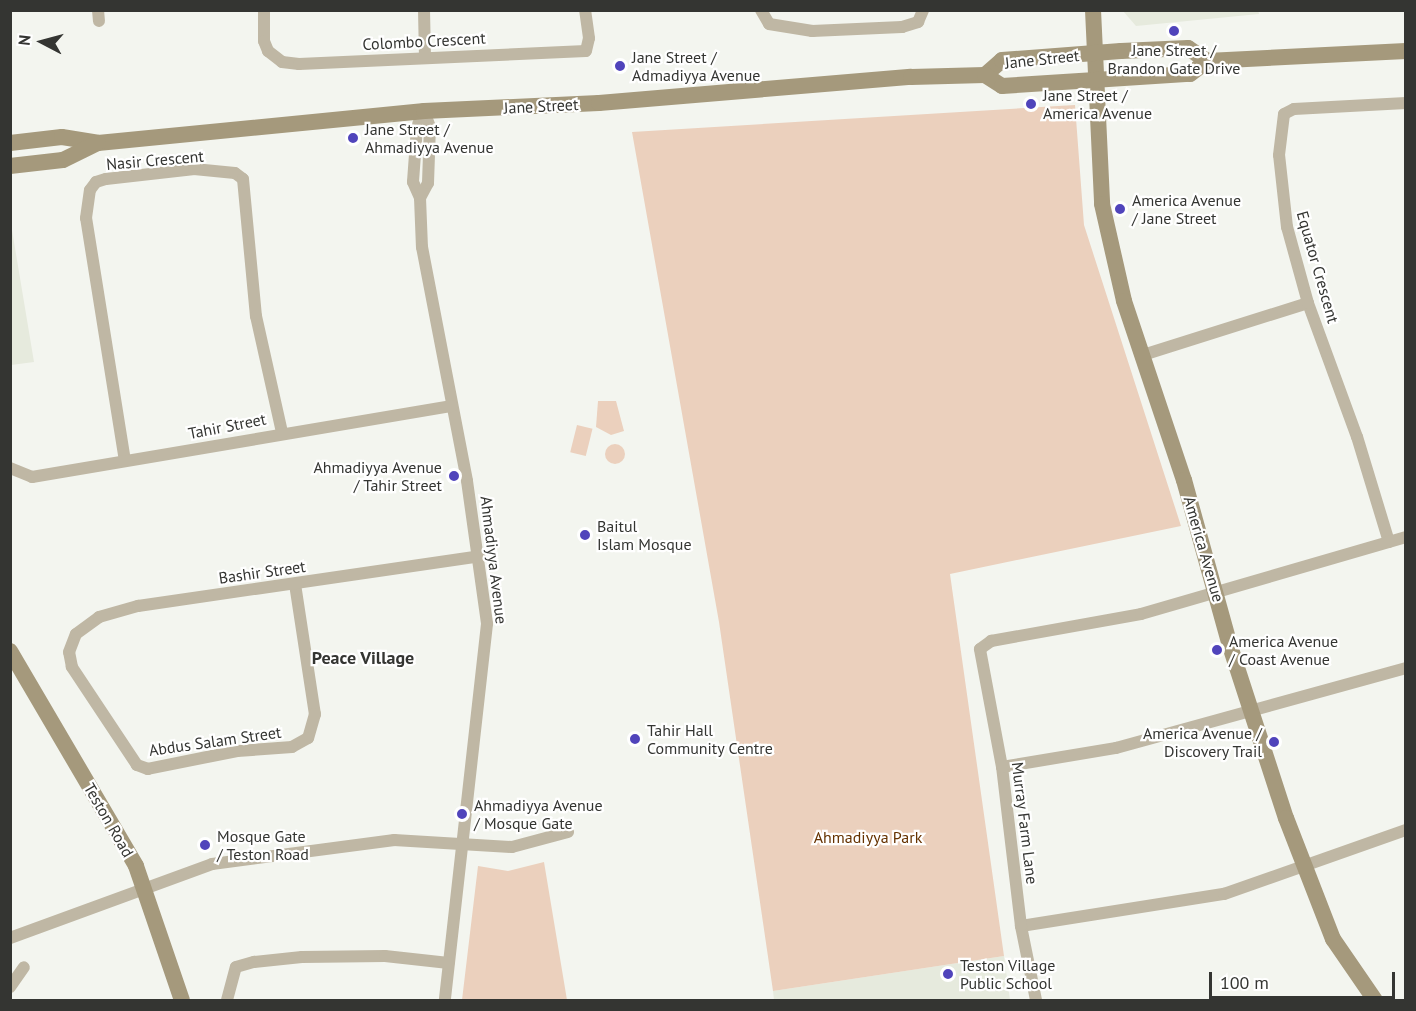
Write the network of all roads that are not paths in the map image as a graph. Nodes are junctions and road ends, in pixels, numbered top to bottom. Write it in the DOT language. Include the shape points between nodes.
graph roads {
  1 [pos="264,10"];
  2 [pos="424,10"];
  3 [pos="585,10"];
  4 [pos="761,10"];
  5 [pos="923,10"];
  6 [pos="1093,10"];
  7 [pos="1406,51"];
  8 [pos="1096,53"];
  9 [pos="425,57"];
  10 [pos="1207,61"];
  11 [pos="985,75"];
  12 [pos="1097,80"];
  13 [pos="1406,103"];
  14 [pos="424,111"];
  15 [pos="10,143"];
  16 [pos="98,143"];
  17 [pos="10,166"];
  18 [pos="1308,303"];
  19 [pos="1143,355"];
  20 [pos="452,406"];
  21 [pos="282,432"];
  22 [pos="125,461"];
  23 [pos="10,468"];
  24 [pos="1406,537"];
  25 [pos="1389,542"];
  26 [pos="479,556"];
  27 [pos="295,584"];
  28 [pos="1217,589"];
  29 [pos="10,651"];
  30 [pos="69,652"];
  31 [pos="1406,668"];
  32 [pos="1250,712"];
  33 [pos="1002,767"];
  34 [pos="1406,830"];
  35 [pos="568,832"];
  36 [pos="463,846"];
  37 [pos="1304,866"];
  38 [pos="145,890"];
  39 [pos="1021,926"];
  40 [pos="10,938"];
  41 [pos="450,963"];
  42 [pos="24,967"];
  43 [pos="10,987"];
  44 [pos="182,1000"];
  45 [pos="227,1000"];
  46 [pos="445,1000"];
  47 [pos="1036,1000"];
  48 [pos="1375,1000"];
  1 -- 9 [label="street, Colombo Crescent" via="264,41 268,51 282,62"];
  2 -- 9 [label="street"];
  3 -- 9 [label="street, Colombo Crescent" via="589,38 586,51"];
  4 -- 5 [label="street" via="769,24 812,31 902,27 918,22"];
  6 -- 8 [label="main road, America Avenue"];
  7 -- 10 [label="main road, Jane Street"];
  8 -- 10 [label="main road, Jane Street" via="1188,48"];
  8 -- 11 [label="main road, Jane Street" via="1002,60"];
  8 -- 12 [label="main road, America Avenue"];
  10 -- 12 [label="main road, Jane Street" via="1190,74"];
  11 -- 12 [label="main road, Jane Street" via="1002,86"];
  11 -- 14 [label="main road, Jane Street"];
  12 -- 19 [label="main road, America Avenue" via="1102,204 1110,248"];
  13 -- 18 [label="street, Equator Crescent" via="1319,107 1284,114 1279,155 1283,200"];
  14 -- 16 [label="main road, Jane Street"];
  14 -- 20 [label="street, Ahmadiyya Avenue" via="417,127 413,182 420,198 422,247"];
  15 -- 16 [label="main road, Jane Street" via="62,137"];
  16 -- 17 [label="main road, Jane Street" via="63,160"];
  18 -- 19 [label="street"];
  18 -- 25 [label="street, Equator Crescent" via="1357,436"];
  19 -- 28 [label="main road, America Avenue"];
  20 -- 21 [label="street, Tahir Street"];
  20 -- 26 [label="street, Ahmadiyya Avenue"];
  21 -- 22 [label="street, Tahir Street"];
  21 -- 22 [label="street, Nasir Crescent" via="256,316 243,179 235,173 194,170 106,179 96,182 90,190 86,218"];
  22 -- 23 [label="street, Tahir Street" via="32,477"];
  24 -- 25 [label="street"];
  25 -- 28 [label="street"];
  26 -- 27 [label="street, Bashir Street"];
  26 -- 36 [label="street, Ahmadiyya Avenue" via="487,624 486,652"];
  27 -- 30 [label="street, Bashir Street" via="138,606 99,617 76,634"];
  27 -- 30 [label="street, Abdus Salam Street" via="315,714 308,738 292,747 237,751 148,769 137,765 72,667"];
  28 -- 32 [label="main road, America Avenue"];
  28 -- 33 [label="street, Murray Farm Lane" via="1141,614 991,641 980,649"];
  29 -- 38 [label="main road, Teston Road" via="136,866"];
  31 -- 32 [label="street"];
  32 -- 33 [label="street" via="1116,748"];
  32 -- 37 [label="main road, America Avenue"];
  33 -- 39 [label="street, Murray Farm Lane"];
  34 -- 37 [label="street"];
  35 -- 36 [label="street" via="512,847"];
  36 -- 38 [label="street" via="394,840 264,854 212,864"];
  36 -- 41 [label="street, Ahmadiyya Avenue"];
  37 -- 39 [label="street" via="1224,894"];
  37 -- 48 [label="main road, America Avenue" via="1333,939"];
  38 -- 40 [label="street"];
  38 -- 44 [label="main road, Teston Road"];
  39 -- 47 [label="street, Murray Farm Lane"];
  41 -- 45 [label="street" via="384,956 254,962 237,967"];
  41 -- 46 [label="street, Ahmadiyya Avenue"];
  42 -- 43 [label="street"];
}
